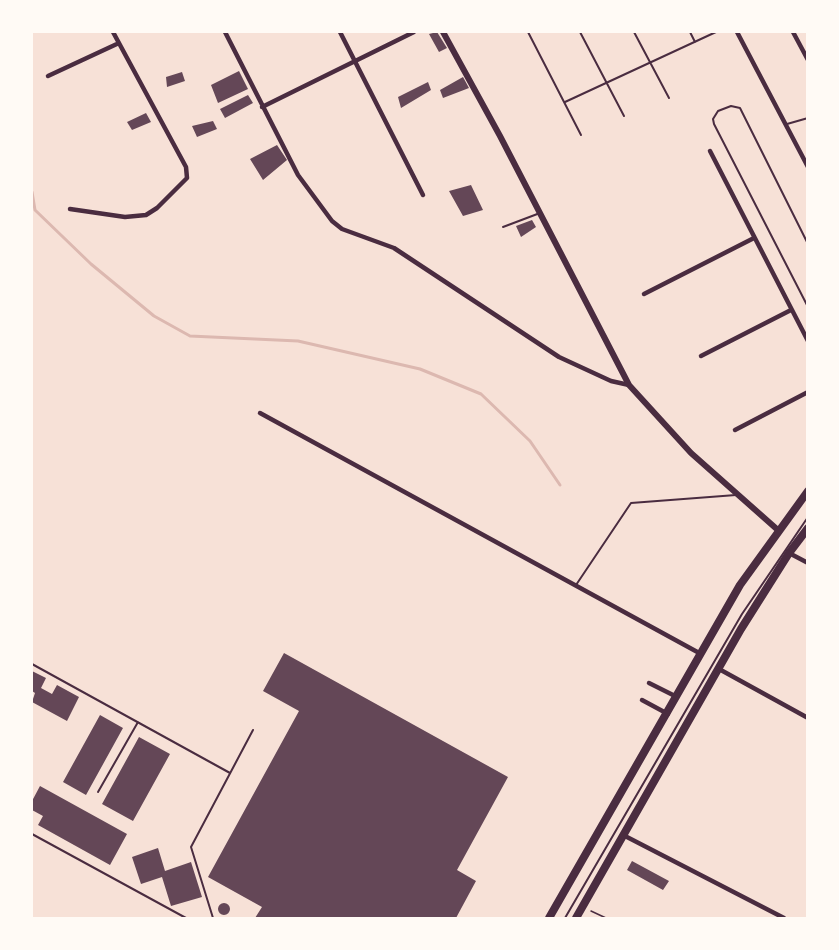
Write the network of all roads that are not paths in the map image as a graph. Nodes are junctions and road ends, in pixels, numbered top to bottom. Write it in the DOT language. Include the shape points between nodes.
graph roads {
  1 [pos="113,32"];
  2 [pos="225,32"];
  3 [pos="340,32"];
  4 [pos="414,32"];
  5 [pos="443,32"];
  6 [pos="528,32"];
  7 [pos="580,32"];
  8 [pos="633,32"];
  9 [pos="690,32"];
  10 [pos="716,32"];
  11 [pos="736,32"];
  12 [pos="793,32"];
  13 [pos="695,42"];
  14 [pos="119,43"];
  15 [pos="356,60"];
  16 [pos="807,60"];
  17 [pos="648,61"];
  18 [pos="48,76"];
  19 [pos="607,82"];
  20 [pos="669,98"];
  21 [pos="565,102"];
  22 [pos="262,107"];
  23 [pos="624,116"];
  24 [pos="807,118"];
  25 [pos="787,124"];
  26 [pos="581,135"];
  27 [pos="710,151"];
  28 [pos="807,166"];
  29 [pos="423,195"];
  30 [pos="70,209"];
  31 [pos="540,213"];
  32 [pos="503,227"];
  33 [pos="754,238"];
  34 [pos="807,244"];
  35 [pos="644,294"];
  36 [pos="807,307"];
  37 [pos="791,309"];
  38 [pos="807,341"];
  39 [pos="701,357"];
  40 [pos="629,385"];
  41 [pos="807,392"];
  42 [pos="260,413"];
  43 [pos="735,430"];
  44 [pos="807,491"];
  45 [pos="736,495"];
  46 [pos="807,517"];
  47 [pos="807,528"];
  48 [pos="778,531"];
  49 [pos="789,553"];
  50 [pos="807,563"];
  51 [pos="576,585"];
  52 [pos="701,654"];
  53 [pos="32,664"];
  54 [pos="719,669"];
  55 [pos="650,683"];
  56 [pos="677,697"];
  57 [pos="642,700"];
  58 [pos="668,714"];
  59 [pos="807,718"];
  60 [pos="138,722"];
  61 [pos="253,730"];
  62 [pos="230,773"];
  63 [pos="98,792"];
  64 [pos="32,834"];
  65 [pos="625,836"];
  66 [pos="186,918"];
  67 [pos="213,918"];
  68 [pos="549,918"];
  69 [pos="565,918"];
  70 [pos="576,918"];
  71 [pos="784,918"];
  1 -- 14 [label="street"];
  2 -- 22 [label="street"];
  3 -- 15 [label="street"];
  4 -- 15 [label="street"];
  5 -- 31 [label="street"];
  6 -- 21 [label="lane"];
  7 -- 19 [label="lane"];
  8 -- 17 [label="lane"];
  9 -- 13 [label="lane"];
  10 -- 13 [label="lane"];
  11 -- 25 [label="street"];
  12 -- 16 [label="street"];
  13 -- 17 [label="lane"];
  14 -- 18 [label="street"];
  14 -- 30 [label="street" via="186,167 188,178 146,215 125,217"];
  15 -- 22 [label="street"];
  15 -- 29 [label="street"];
  17 -- 19 [label="lane"];
  17 -- 20 [label="lane"];
  19 -- 21 [label="lane"];
  19 -- 23 [label="lane"];
  21 -- 26 [label="lane"];
  22 -- 40 [label="street" via="298,175 342,229 394,248 559,357"];
  24 -- 25 [label="lane"];
  25 -- 28 [label="street"];
  27 -- 33 [label="street"];
  31 -- 32 [label="lane"];
  31 -- 40 [label="street"];
  33 -- 35 [label="street"];
  33 -- 37 [label="street"];
  34 -- 36 [label="lane" via="740,108 731,106 718,111 714,124"];
  37 -- 38 [label="street"];
  37 -- 39 [label="street"];
  40 -- 45 [label="street"];
  41 -- 43 [label="street"];
  42 -- 51 [label="street"];
  44 -- 48 [label="main road"];
  45 -- 48 [label="street"];
  45 -- 51 [label="lane" via="631,503"];
  46 -- 69 [label="lane" via="742,614"];
  47 -- 49 [label="main road"];
  48 -- 52 [label="main road" via="740,585"];
  49 -- 50 [label="street"];
  49 -- 54 [label="main road"];
  51 -- 52 [label="street"];
  52 -- 56 [label="main road"];
  53 -- 60 [label="lane"];
  54 -- 59 [label="street"];
  54 -- 65 [label="main road"];
  55 -- 56 [label="street"];
  56 -- 58 [label="main road"];
  57 -- 58 [label="street"];
  58 -- 68 [label="main road"];
  60 -- 62 [label="lane"];
  60 -- 63 [label="lane"];
  61 -- 62 [label="lane"];
  62 -- 67 [label="lane" via="191,847"];
  64 -- 66 [label="lane"];
  65 -- 70 [label="main road"];
  65 -- 71 [label="street"];
}
